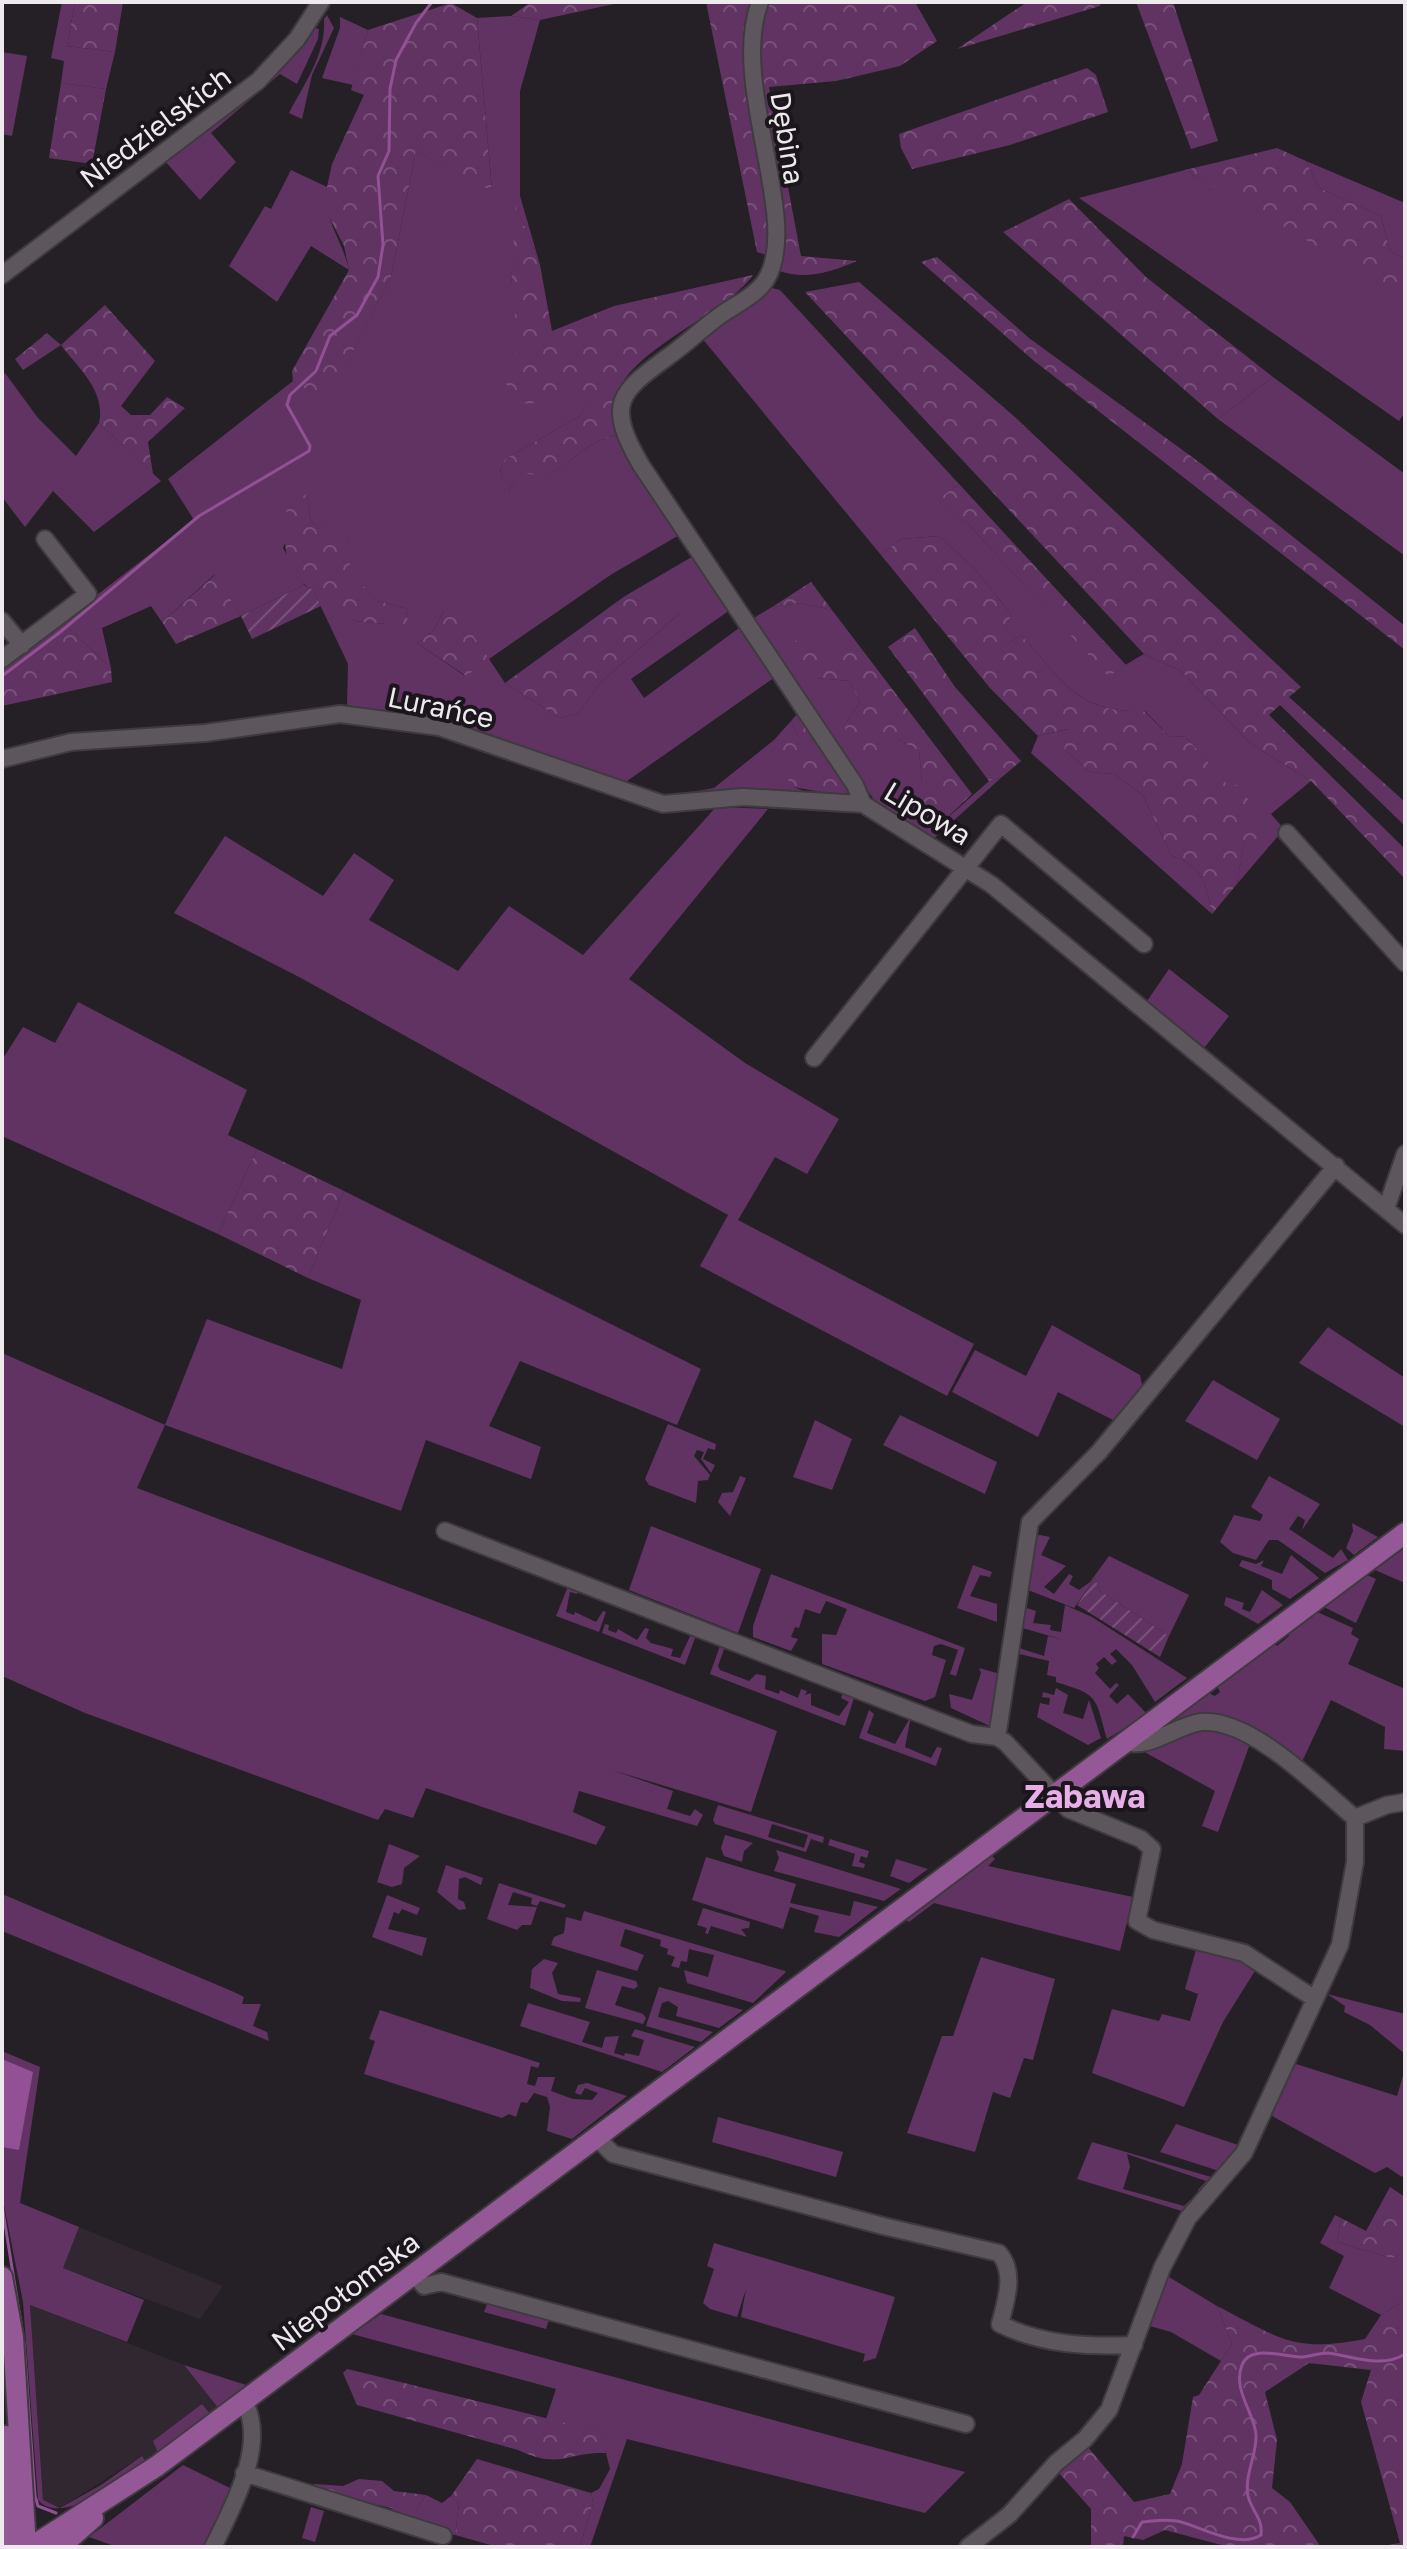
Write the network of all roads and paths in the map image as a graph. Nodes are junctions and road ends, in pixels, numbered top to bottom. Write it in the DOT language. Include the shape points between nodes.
graph roads {
  1 [pos="321,2"];
  2 [pos="760,2"];
  3 [pos="2,275"];
  4 [pos="766,281"];
  5 [pos="45,539"];
  6 [pos="2,621"];
  7 [pos="22,645"];
  8 [pos="2,659"];
  9 [pos="2,759"];
  10 [pos="863,804"];
  11 [pos="1287,833"];
  12 [pos="967,867"];
  13 [pos="1144,944"];
  14 [pos="1405,963"];
  15 [pos="814,1058"];
  16 [pos="1405,1154"];
  17 [pos="1336,1166"];
  18 [pos="1386,1209"];
  19 [pos="1405,1225"];
  20 [pos="445,1531"];
  21 [pos="1405,1533"];
  22 [pos="997,1737"];
  23 [pos="1125,1742"];
  24 [pos="1055,1794"];
  25 [pos="1405,1802"];
  26 [pos="1355,1818"];
  27 [pos="1315,1999"];
  28 [pos="597,2138"];
  29 [pos="414,2274"];
  30 [pos="2,2277"];
  31 [pos="2,2344"];
  32 [pos="1134,2345"];
  33 [pos="244,2401"];
  34 [pos="966,2424"];
  35 [pos="244,2473"];
  36 [pos="125,2489"];
  37 [pos="23,2498"];
  38 [pos="72,2520"];
  39 [pos="443,2536"];
  40 [pos="11,2547"];
  41 [pos="28,2547"];
  42 [pos="60,2547"];
  43 [pos="213,2547"];
  44 [pos="968,2547"];
  1 -- 3 [label="street, Niedzielskich" via="297,39 258,81"];
  2 -- 4 [label="street, Dębina" via="752,82 776,233"];
  4 -- 10 [label="street, Lipowa" via="635,380 622,401 621,422 641,465"];
  5 -- 7 [label="street" via="88,594"];
  6 -- 7 [label="street"];
  7 -- 8 [label="street"];
  9 -- 10 [label="street, Lurańce" via="71,742 205,733 340,714 439,727 663,804 743,797"];
  10 -- 12 [label="street, Lipowa"];
  11 -- 14 [label="street"];
  12 -- 13 [label="street" via="1001,824"];
  12 -- 15 [label="street"];
  12 -- 17 [label="street, Lipowa"];
  16 -- 18 [label="street"];
  17 -- 18 [label="street, Lipowa"];
  17 -- 22 [label="street" via="1119,1428 1030,1522"];
  18 -- 19 [label="street, Lipowa"];
  20 -- 22 [label="street" via="972,1734"];
  21 -- 23 [label="main road, Niepołomska"];
  22 -- 24 [label="street"];
  23 -- 24 [label="main road, Niepołomska"];
  23 -- 26 [label="street" via="1134,1745 1182,1727 1215,1723 1248,1736 1291,1764"];
  24 -- 27 [label="street" via="1068,1809 1141,1839 1152,1849 1137,1921 1153,1930 1244,1953"];
  24 -- 28 [label="main road, Niepołomska"];
  25 -- 26 [label="street"];
  26 -- 27 [label="street" via="1352,1895 1340,1945"];
  27 -- 32 [label="street" via="1244,2153 1177,2237"];
  28 -- 29 [label="main road, Niepołomska"];
  28 -- 32 [label="street" via="613,2154 999,2253 1010,2274 1000,2324 1061,2343"];
  29 -- 33 [label="main road, Niepołomska"];
  29 -- 34 [label="street" via="424,2286 441,2282"];
  30 -- 37 [label="main road" via="13,2337"];
  31 -- 40 [label="main road"];
  32 -- 44 [label="street" via="1109,2410 1009,2515"];
  33 -- 35 [label="street" via="253,2434"];
  33 -- 36 [label="main road, Niepołomska"];
  35 -- 39 [label="street"];
  35 -- 43 [label="street"];
  36 -- 38 [label="main road, Niepołomska"];
  36 -- 42 [label="main road, Niepołomska"];
  37 -- 38 [label="main road" via="39,2520"];
  37 -- 41 [label="main road"];
  38 -- 41 [label="main road, Niepołomska"];
}
